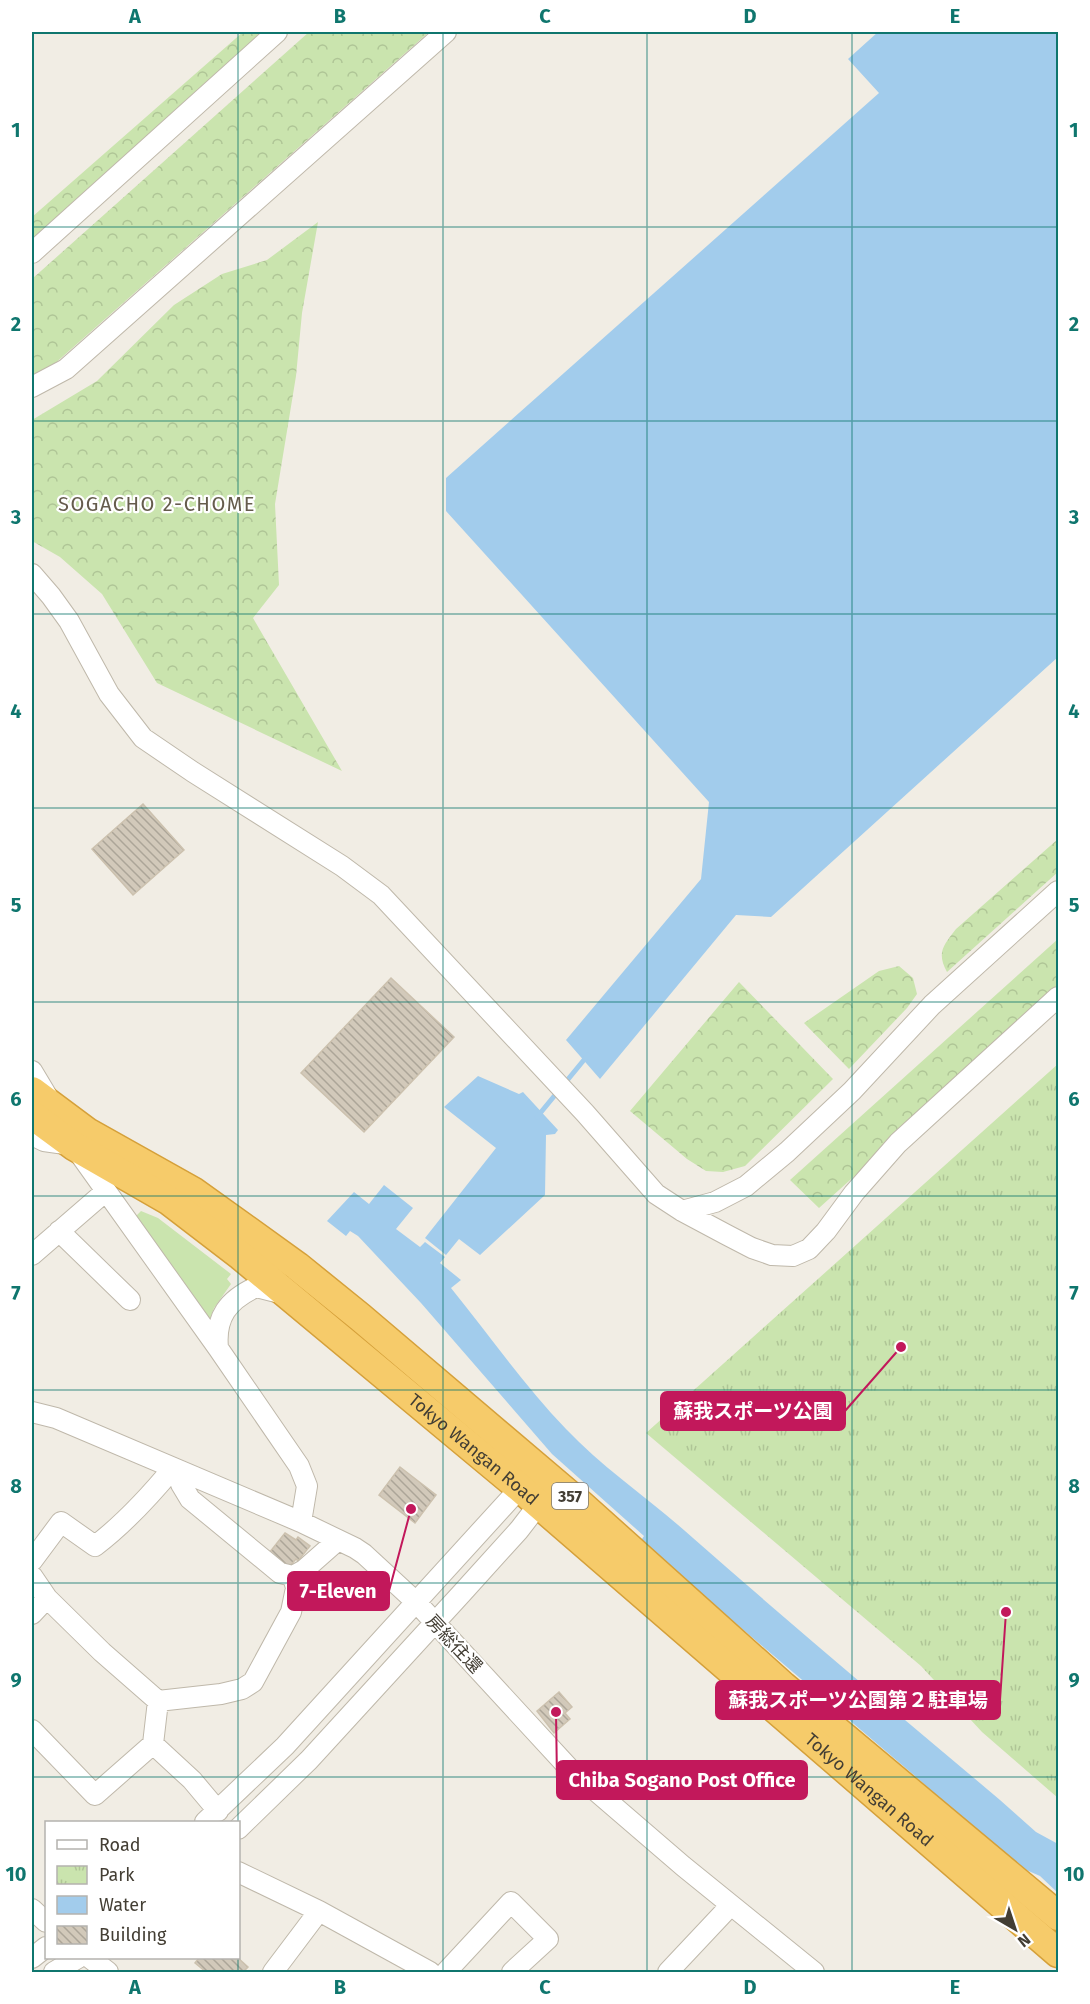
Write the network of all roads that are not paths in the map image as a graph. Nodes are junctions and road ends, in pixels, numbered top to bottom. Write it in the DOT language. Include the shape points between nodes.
graph roads {
  1 [pos="277,32"];
  2 [pos="446,32"];
  3 [pos="32,253"];
  4 [pos="32,387"];
  5 [pos="32,574"];
  6 [pos="1059,891"];
  7 [pos="1059,997"];
  8 [pos="32,1071"];
  9 [pos="32,1091"];
  10 [pos="44,1113"];
  11 [pos="32,1134"];
  12 [pos="74,1146"];
  13 [pos="106,1191"];
  14 [pos="682,1211"];
  15 [pos="59,1231"];
  16 [pos="32,1255"];
  17 [pos="288,1296"];
  18 [pos="130,1300"];
  19 [pos="218,1348"];
  20 [pos="32,1412"];
  21 [pos="175,1469"];
  22 [pos="549,1478"];
  23 [pos="530,1496"];
  24 [pos="301,1522"];
  25 [pos="338,1540"];
  26 [pos="32,1561"];
  27 [pos="32,1576"];
  28 [pos="293,1576"];
  29 [pos="47,1598"];
  30 [pos="416,1602"];
  31 [pos="32,1614"];
  32 [pos="435,1623"];
  33 [pos="158,1701"];
  34 [pos="32,1730"];
  35 [pos="153,1744"];
  36 [pos="211,1817"];
  37 [pos="240,1827"];
  38 [pos="240,1873"];
  39 [pos="731,1905"];
  40 [pos="32,1909"];
  41 [pos="319,1911"];
  42 [pos="1059,1916"];
  43 [pos="45,1921"];
  44 [pos="45,1948"];
  45 [pos="1059,1953"];
  46 [pos="32,1958"];
  47 [pos="76,1959"];
  48 [pos="91,1959"];
  49 [pos="808,1970"];
  50 [pos="54,1972"];
  51 [pos="108,1972"];
  52 [pos="273,1972"];
  53 [pos="429,1972"];
  54 [pos="446,1972"];
  55 [pos="512,1972"];
  56 [pos="668,1972"];
  1 -- 3 [label="street"];
  2 -- 4 [label="street" via="66,369"];
  5 -- 14 [label="street" via="69,621 109,694 143,738 381,895 656,1194"];
  6 -- 14 [label="street" via="932,1005 852,1091 787,1152 746,1186 715,1202"];
  7 -- 14 [label="street" via="898,1143 809,1249 793,1256 772,1255"];
  8 -- 10 [label="street"];
  9 -- 10 [label="highway, Tokyo Wangan Road / 357"];
  10 -- 12 [label="highway, Tokyo Wangan Road / 357"];
  10 -- 22 [label="highway, Tokyo Wangan Road / 357" via="195,1192 297,1266"];
  11 -- 12 [label="street" via="44,1141"];
  12 -- 13 [label="street"];
  12 -- 17 [label="highway, Tokyo Wangan Road / 357" via="176,1206"];
  13 -- 15 [label="street"];
  13 -- 19 [label="street"];
  15 -- 16 [label="street"];
  15 -- 18 [label="street"];
  17 -- 19 [label="street" via="256,1287 234,1300 221,1316"];
  17 -- 23 [label="highway, Tokyo Wangan Road / 357"];
  19 -- 24 [label="street" via="304,1476 307,1494"];
  20 -- 21 [label="street, 房総往還" via="56,1418"];
  21 -- 24 [label="street, 房総往還"];
  21 -- 26 [label="street" via="116,1530 95,1546 62,1522"];
  21 -- 28 [label="street" via="190,1499 280,1574"];
  22 -- 23 [label="street"];
  22 -- 42 [label="highway, Tokyo Wangan Road / 357" via="792,1694"];
  23 -- 30 [label="street"];
  23 -- 32 [label="street"];
  23 -- 45 [label="highway, Tokyo Wangan Road / 357"];
  24 -- 25 [label="street, 房総往還"];
  25 -- 28 [label="street"];
  25 -- 30 [label="street, 房総往還" via="373,1562"];
  27 -- 29 [label="street"];
  28 -- 33 [label="street" via="296,1588 291,1612 253,1682 220,1694"];
  29 -- 31 [label="street"];
  29 -- 33 [label="street"];
  30 -- 32 [label="street, 房総往還"];
  30 -- 36 [label="street" via="285,1746"];
  32 -- 37 [label="street" via="309,1760"];
  32 -- 39 [label="street, 房総往還" via="568,1767"];
  33 -- 35 [label="street"];
  34 -- 35 [label="street" via="95,1795"];
  35 -- 36 [label="street" via="192,1780"];
  38 -- 41 [label="street"];
  39 -- 49 [label="street, 房総往還"];
  39 -- 56 [label="street"];
  40 -- 43 [label="street"];
  41 -- 52 [label="street"];
  41 -- 53 [label="street"];
  44 -- 46 [label="street"];
  47 -- 50 [label="street"];
  48 -- 51 [label="street"];
  54 -- 55 [label="street" via="511,1902 548,1939"];
}
